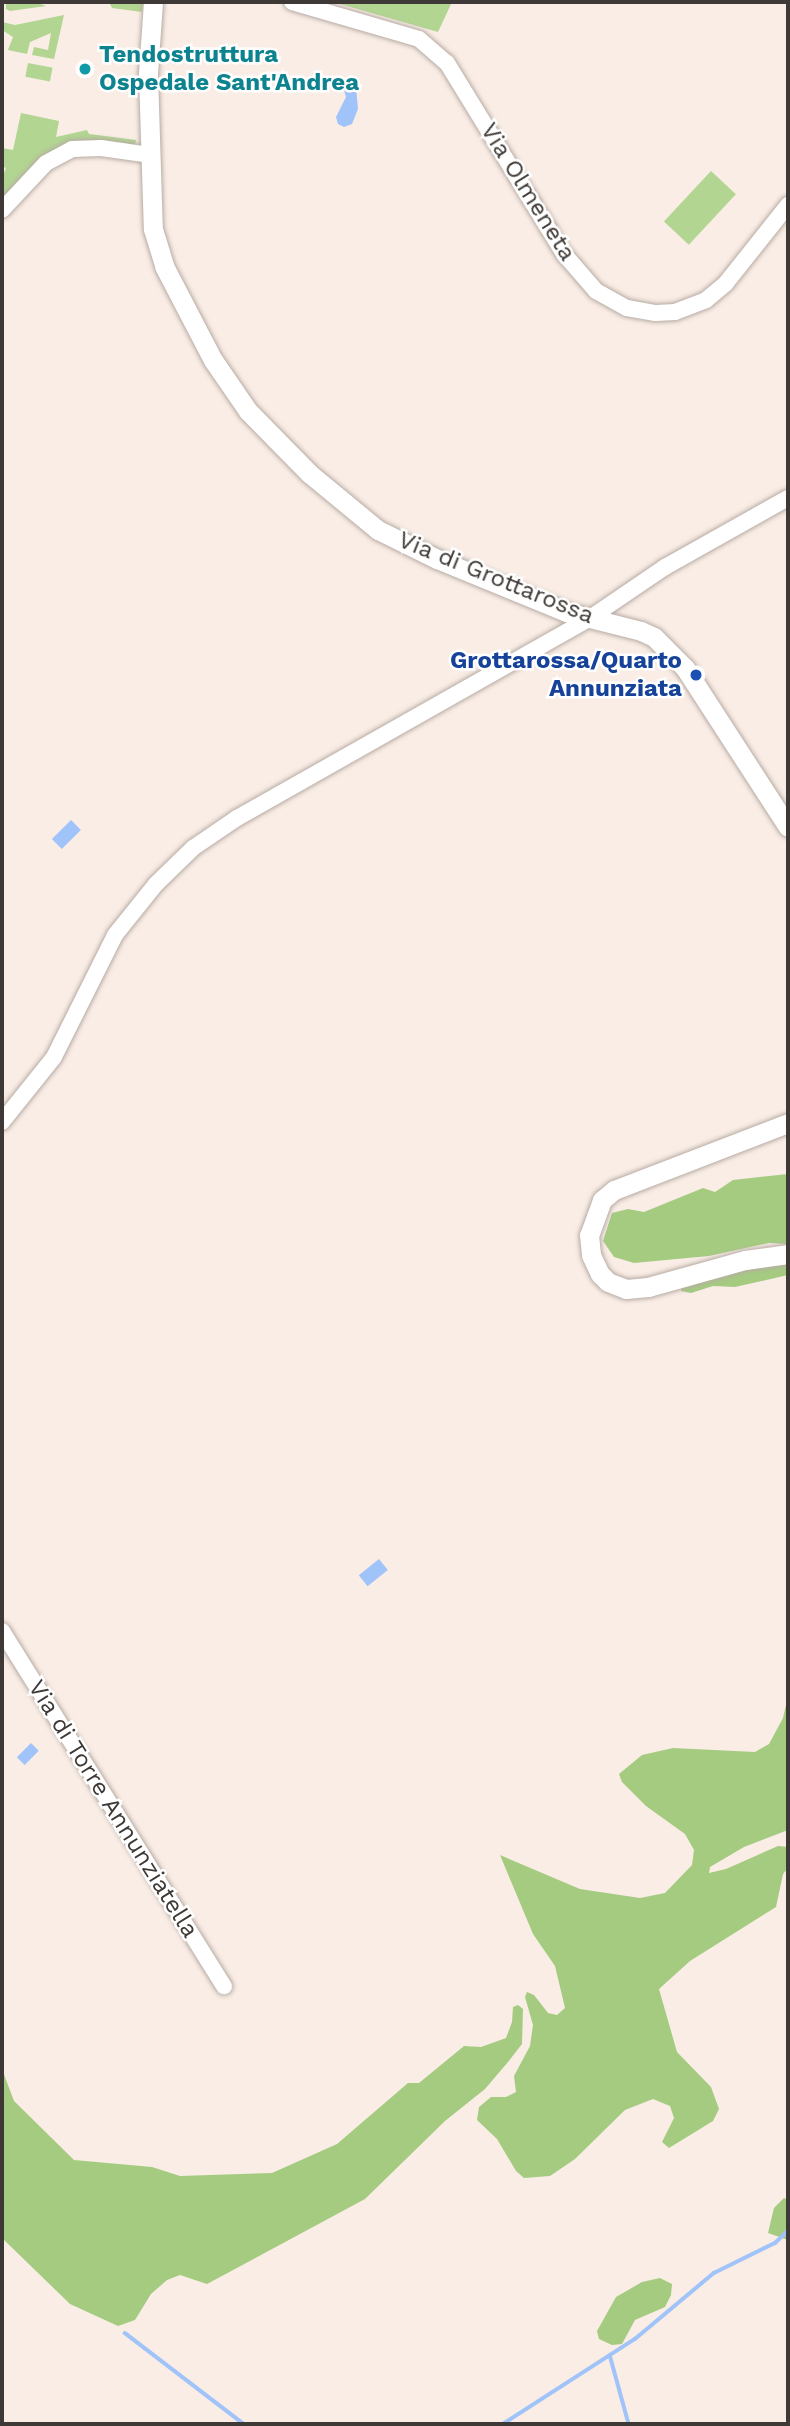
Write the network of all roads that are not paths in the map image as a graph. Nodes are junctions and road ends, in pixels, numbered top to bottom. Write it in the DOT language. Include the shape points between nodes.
graph roads {
  1 [pos="153,2"];
  2 [pos="292,2"];
  3 [pos="150,155"];
  4 [pos="788,205"];
  5 [pos="2,209"];
  6 [pos="788,498"];
  7 [pos="590,618"];
  8 [pos="788,828"];
  9 [pos="2,1122"];
  10 [pos="788,1123"];
  11 [pos="788,1254"];
  12 [pos="2,1631"];
  13 [pos="224,1986"];
  1 -- 3 [label="street, Via di Grottarossa" via="148,74"];
  2 -- 4 [label="street, Via Olmeneta" via="419,39 447,63 564,254 596,291 627,308 675,312 706,300 726,283"];
  3 -- 5 [label="street" via="72,149 46,163"];
  3 -- 7 [label="street, Via di Grottarossa" via="153,229 164,266 214,360 248,411 310,474 378,530 437,559"];
  6 -- 7 [label="street" via="665,567"];
  7 -- 8 [label="street, Via di Grottarossa" via="641,631 669,651 685,668"];
  7 -- 9 [label="street" via="237,818 193,848 115,934 54,1058"];
  10 -- 11 [label="street" via="614,1190 603,1200 589,1235 591,1255 600,1274 626,1289"];
  12 -- 13 [label="street, Via di Torre Annunziatella"];
}
